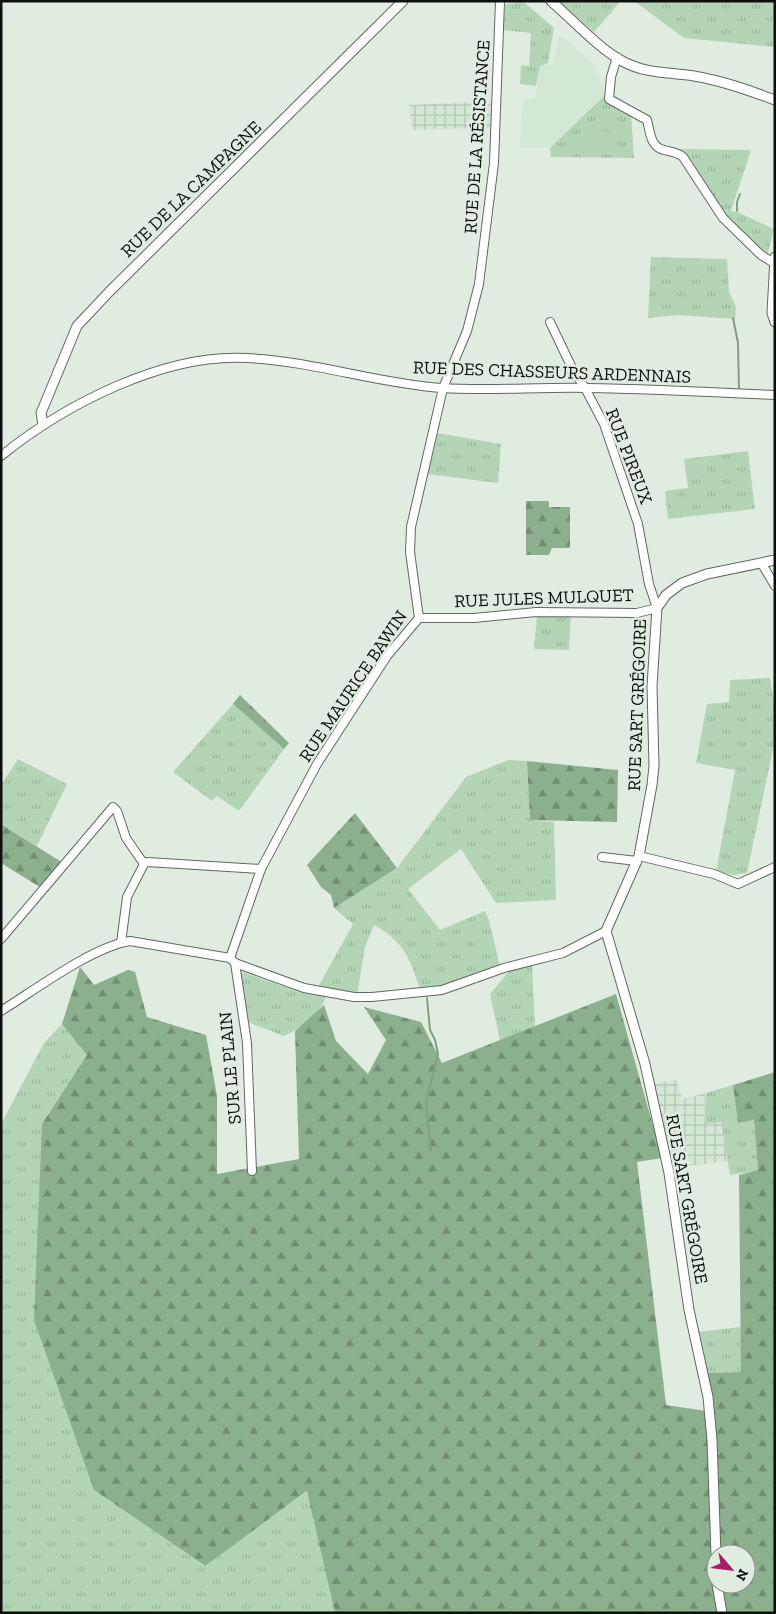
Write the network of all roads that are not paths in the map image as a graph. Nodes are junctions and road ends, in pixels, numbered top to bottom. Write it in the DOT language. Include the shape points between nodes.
graph roads {
  1 [pos="403,1"];
  2 [pos="500,1"];
  3 [pos="551,1"];
  4 [pos="617,57"];
  5 [pos="775,100"];
  6 [pos="775,257"];
  7 [pos="774,263"];
  8 [pos="550,322"];
  9 [pos="775,322"];
  10 [pos="443,388"];
  11 [pos="585,388"];
  12 [pos="775,395"];
  13 [pos="44,424"];
  14 [pos="1,456"];
  15 [pos="775,560"];
  16 [pos="762,564"];
  17 [pos="775,586"];
  18 [pos="657,608"];
  19 [pos="419,618"];
  20 [pos="602,857"];
  21 [pos="638,859"];
  22 [pos="144,864"];
  23 [pos="775,867"];
  24 [pos="261,869"];
  25 [pos="606,931"];
  26 [pos="1,939"];
  27 [pos="121,943"];
  28 [pos="233,960"];
  29 [pos="1,1011"];
  30 [pos="252,1171"];
  31 [pos="716,1544"];
  32 [pos="719,1594"];
  33 [pos="722,1613"];
  1 -- 13 [label="street, RUE DE LA CAMPAGNE" via="77,326 41,413"];
  2 -- 10 [label="street, RUE DE LA RÉSISTANCE" via="494,163 479,284 467,331"];
  3 -- 4 [label="street"];
  4 -- 5 [label="street" via="642,70 730,83"];
  4 -- 7 [label="street" via="611,77 610,99 647,120 652,141 664,151 683,157 723,218 761,255"];
  6 -- 7 [label="street"];
  7 -- 9 [label="street" via="772,313"];
  8 -- 11 [label="street, RUE PIREUX"];
  10 -- 11 [label="street, RUE DES CHASSEURS ARDENNAIS"];
  10 -- 13 [label="street, RUE DES CHASSEURS ARDENNAIS" via="282,362 223,357 162,369 98,396"];
  10 -- 19 [label="street, RUE MAURICE BAWIN" via="412,527 410,552"];
  11 -- 12 [label="street, RUE DES CHASSEURS ARDENNAIS"];
  11 -- 18 [label="street, RUE PIREUX" via="604,424 622,472 638,524 649,584"];
  13 -- 14 [label="street, RUE DES CHASSEURS ARDENNAIS"];
  15 -- 16 [label="street, RUE JULES MULQUET"];
  16 -- 17 [label="street"];
  16 -- 18 [label="street, RUE JULES MULQUET" via="707,574 682,583 666,595"];
  18 -- 19 [label="street, RUE JULES MULQUET" via="637,613 546,612 474,618"];
  18 -- 21 [label="street, RUE SART GRÉGOIRE" via="652,686 654,766"];
  19 -- 24 [label="street, RUE MAURICE BAWIN" via="387,656 357,700 317,764"];
  20 -- 21 [label="street"];
  21 -- 23 [label="street" via="714,874 738,884"];
  21 -- 25 [label="street, RUE SART GRÉGOIRE"];
  22 -- 24 [label="street" via="158,862"];
  22 -- 26 [label="street" via="134,852 113,807"];
  22 -- 27 [label="street" via="127,897"];
  24 -- 28 [label="street, RUE MAURICE BAWIN"];
  25 -- 28 [label="street" via="563,953 504,968 448,988 372,997 304,988"];
  25 -- 31 [label="street, RUE SART GRÉGOIRE" via="645,1064 669,1173 689,1310 708,1397"];
  27 -- 28 [label="street" via="130,941 167,946"];
  27 -- 29 [label="street" via="84,961"];
  28 -- 30 [label="street, SUR LE PLAIN" via="247,1043"];
  32 -- 33 [label="street"];
}
